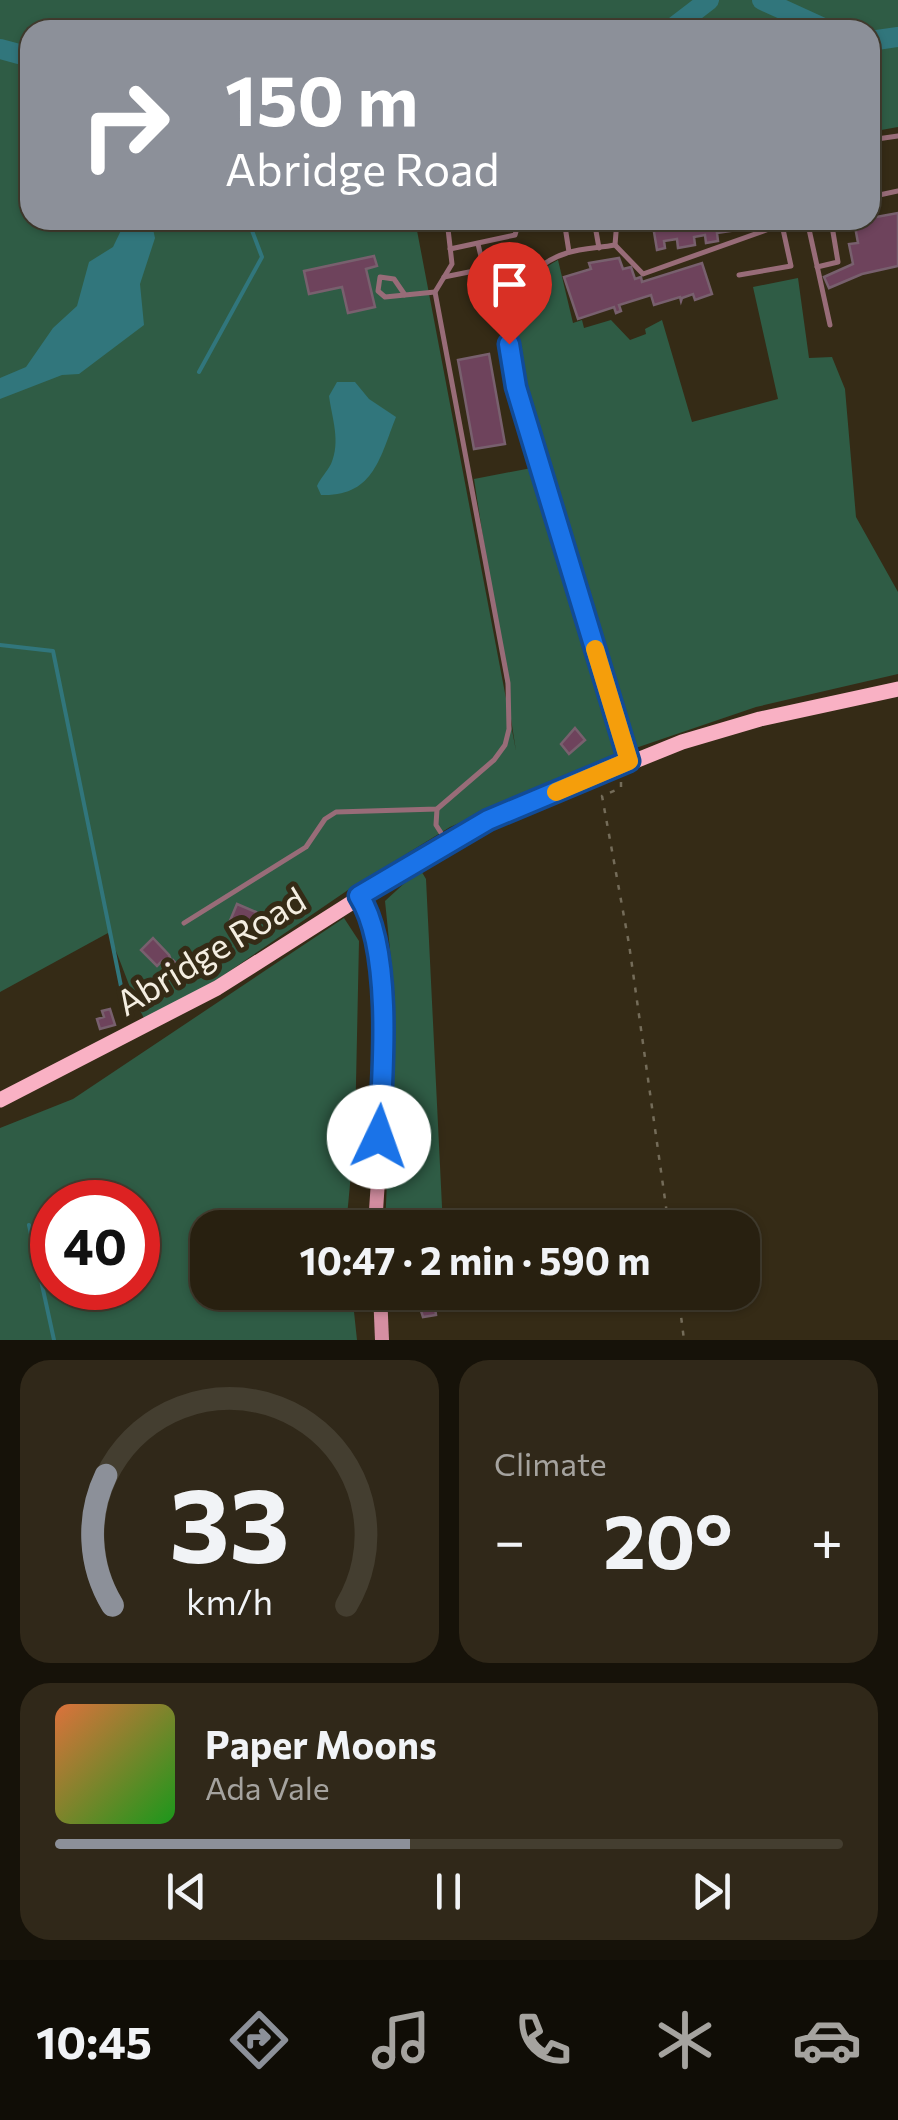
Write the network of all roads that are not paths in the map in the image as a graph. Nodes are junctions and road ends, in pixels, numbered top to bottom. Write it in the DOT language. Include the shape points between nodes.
graph roads {
  1 [pos="448,230"];
  2 [pos="516,230"];
  3 [pos="566,230"];
  4 [pos="596,230"];
  5 [pos="616,230"];
  6 [pos="766,230"];
  7 [pos="782,230"];
  8 [pos="808,230"];
  9 [pos="833,230"];
  10 [pos="478,244"];
  11 [pos="614,246"];
  12 [pos="599,248"];
  13 [pos="450,249"];
  14 [pos="569,252"];
  15 [pos="817,266"];
  16 [pos="739,275"];
  17 [pos="444,276"];
  18 [pos="435,292"];
  19 [pos="404,295"];
  20 [pos="830,325"];
  21 [pos="898,689"];
  22 [pos="625,762"];
  23 [pos="438,809"];
  24 [pos="447,842"];
  25 [pos="359,896"];
  26 [pos="184,923"];
  27 [pos="0,1100"];
  28 [pos="375,1210"];
  29 [pos="381,1310"];
  30 [pos="382,1340"];
  1 -- 13 [label="lane"];
  2 -- 10 [label="lane"];
  3 -- 14 [label="lane"];
  4 -- 12 [label="lane"];
  5 -- 11 [label="lane"];
  6 -- 11 [label="lane" via="643,274"];
  7 -- 16 [label="lane" via="791,266"];
  8 -- 15 [label="lane"];
  9 -- 15 [label="lane" via="838,262"];
  10 -- 13 [label="lane"];
  10 -- 17 [label="lane" via="484,269"];
  11 -- 12 [label="lane"];
  12 -- 14 [label="lane"];
  13 -- 17 [label="lane" via="452,264"];
  14 -- 22 [label="lane" via="547,261 518,294 509,344"];
  15 -- 20 [label="lane"];
  17 -- 18 [label="lane"];
  18 -- 19 [label="lane"];
  18 -- 23 [label="lane" via="509,714 494,760"];
  19 -- 19 [label="lane" via="380,294 378,281 389,276"];
  21 -- 22 [label="main road, Abridge Road" via="760,718"];
  22 -- 24 [label="main road, Abridge Road"];
  23 -- 24 [label="lane" via="436,825"];
  23 -- 26 [label="lane" via="336,812 306,847"];
  24 -- 25 [label="main road, Abridge Road"];
  25 -- 27 [label="main road, Abridge Road" via="216,988"];
  25 -- 28 [label="street" via="370,916 381,977"];
  29 -- 30 [label="street"];
}
